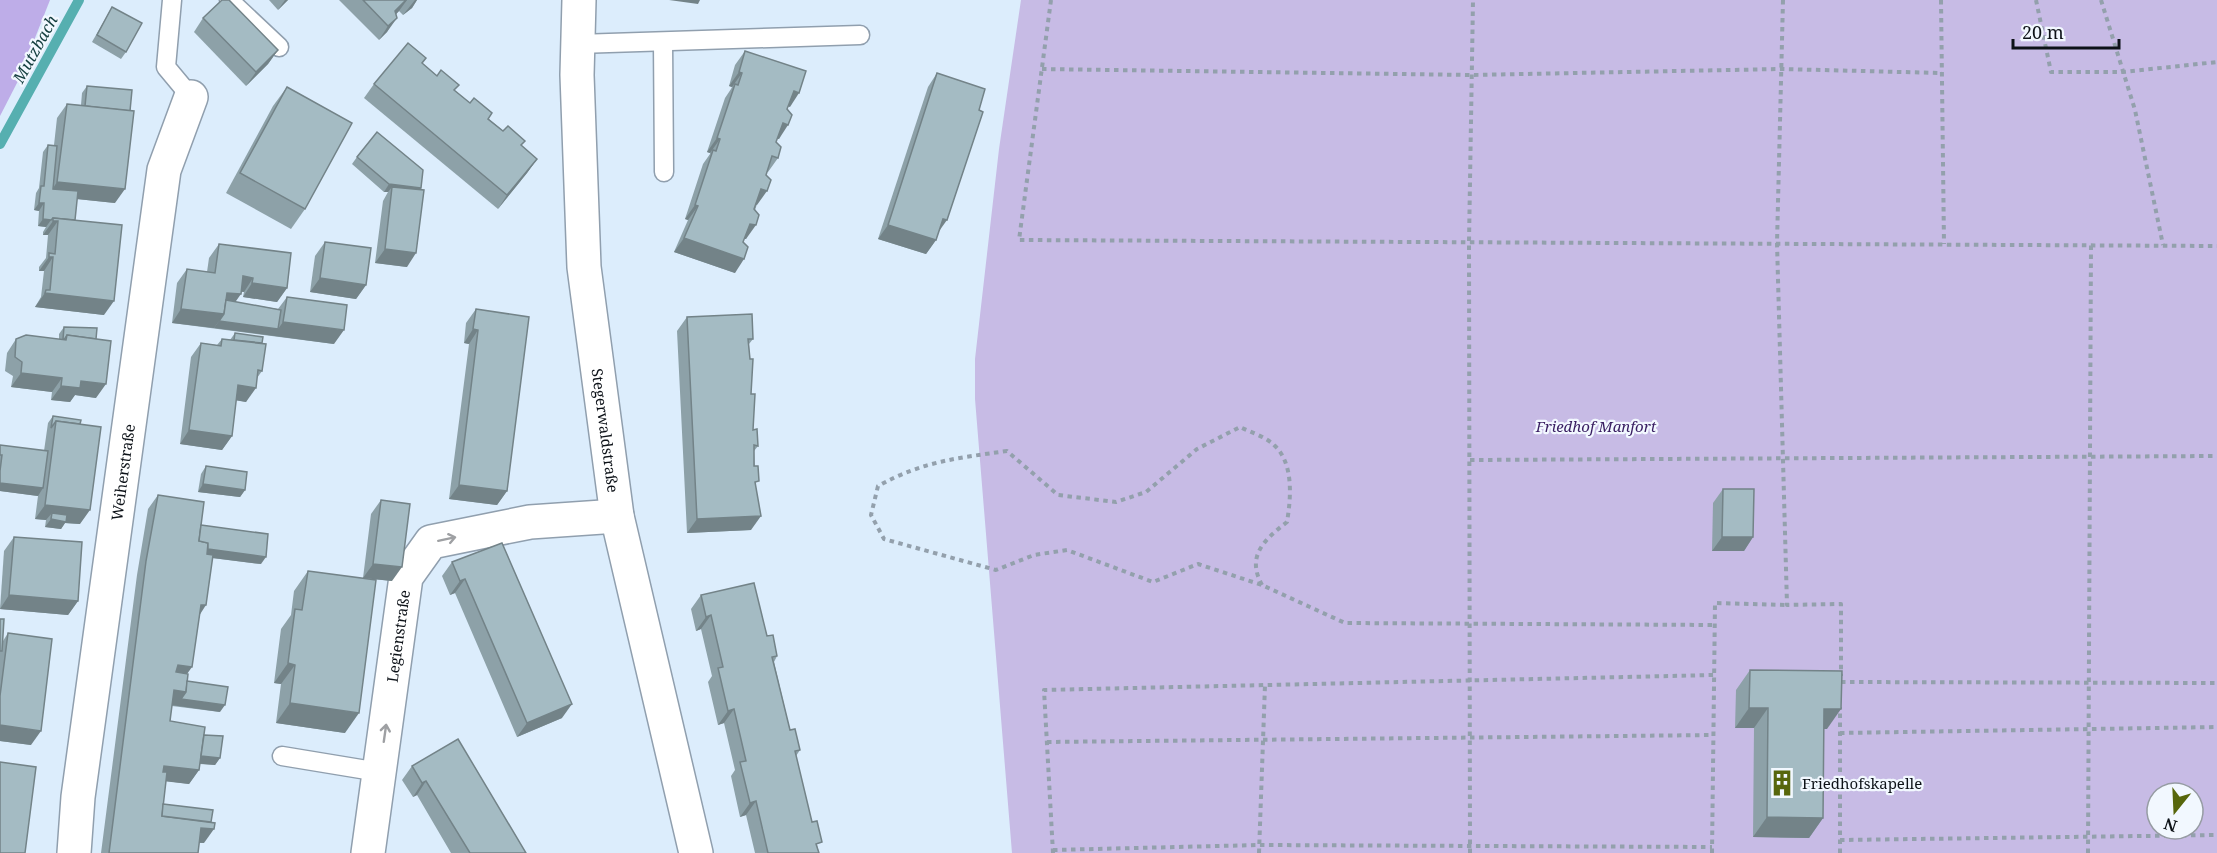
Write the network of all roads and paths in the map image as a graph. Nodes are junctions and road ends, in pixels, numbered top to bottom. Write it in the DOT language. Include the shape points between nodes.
graph roads {
  1 [pos="172,0"];
  2 [pos="229,0"];
  3 [pos="579,0"];
  4 [pos="1051,0"];
  5 [pos="1473,0"];
  6 [pos="1783,0"];
  7 [pos="1941,0"];
  8 [pos="2036,0"];
  9 [pos="2101,0"];
  10 [pos="860,35"];
  11 [pos="663,42"];
  12 [pos="578,44"];
  13 [pos="279,47"];
  14 [pos="2217,62"];
  15 [pos="1042,69"];
  16 [pos="1781,69"];
  17 [pos="2123,72"];
  18 [pos="1942,74"];
  19 [pos="1472,75"];
  20 [pos="191,97"];
  21 [pos="664,172"];
  22 [pos="1469,242"];
  23 [pos="1777,243"];
  24 [pos="1944,244"];
  25 [pos="2091,245"];
  26 [pos="2163,245"];
  27 [pos="2217,246"];
  28 [pos="2217,456"];
  29 [pos="1783,457"];
  30 [pos="2090,457"];
  31 [pos="1470,460"];
  32 [pos="617,516"];
  33 [pos="1262,585"];
  34 [pos="1786,605"];
  35 [pos="1470,624"];
  36 [pos="1714,625"];
  37 [pos="1714,675"];
  38 [pos="1470,681"];
  39 [pos="1841,682"];
  40 [pos="2088,683"];
  41 [pos="2217,683"];
  42 [pos="1265,686"];
  43 [pos="1840,692"];
  44 [pos="1840,702"];
  45 [pos="2217,727"];
  46 [pos="2087,728"];
  47 [pos="1840,734"];
  48 [pos="1713,735"];
  49 [pos="1470,737"];
  50 [pos="1263,738"];
  51 [pos="1047,742"];
  52 [pos="282,756"];
  53 [pos="379,772"];
  54 [pos="2217,835"];
  55 [pos="2088,836"];
  56 [pos="1840,840"];
  57 [pos="1259,845"];
  58 [pos="1470,847"];
  59 [pos="1712,847"];
  60 [pos="1053,851"];
  61 [pos="74,853"];
  62 [pos="368,853"];
  63 [pos="696,853"];
  64 [pos="1259,853"];
  65 [pos="1470,853"];
  66 [pos="1712,853"];
  67 [pos="1840,853"];
  68 [pos="2088,853"];
  1 -- 20 [label="lane" via="166,67"];
  2 -- 13 [label="lane"];
  3 -- 12 [label="street, Stegerwaldstraße"];
  4 -- 15 [label="path"];
  5 -- 19 [label="path"];
  6 -- 16 [label="path"];
  7 -- 18 [label="path"];
  8 -- 17 [label="path" via="2051,72"];
  9 -- 17 [label="path"];
  10 -- 11 [label="lane"];
  11 -- 12 [label="lane"];
  11 -- 21 [label="lane"];
  12 -- 32 [label="street, Stegerwaldstraße" via="584,267"];
  14 -- 17 [label="path"];
  15 -- 19 [label="path"];
  15 -- 22 [label="path" via="1019,240"];
  16 -- 18 [label="path"];
  16 -- 19 [label="path"];
  16 -- 23 [label="path"];
  17 -- 26 [label="path" via="2135,110"];
  18 -- 24 [label="path"];
  19 -- 22 [label="path"];
  20 -- 61 [label="street, Weiherstraße" via="164,170 78,797"];
  22 -- 23 [label="path"];
  22 -- 31 [label="path"];
  23 -- 24 [label="path"];
  23 -- 29 [label="path"];
  24 -- 25 [label="path"];
  25 -- 26 [label="path"];
  25 -- 30 [label="path"];
  26 -- 27 [label="path"];
  28 -- 30 [label="path"];
  29 -- 30 [label="path"];
  29 -- 31 [label="path"];
  29 -- 34 [label="path"];
  30 -- 40 [label="path"];
  31 -- 35 [label="path"];
  53 -- 32 [label="street, Legienstraße, one-way" via="406,577 431,542 530,522"];
  32 -- 63 [label="street, Stegerwaldstraße"];
  33 -- 33 [label="path" via="1197,564 1153,582 1067,550 1034,555 996,570 884,539 871,515 878,486 909,469 1007,451 1058,495 1116,502 1146,492 1197,449 1240,427 1274,445 1287,469 1291,498 1287,522 1265,539 1255,561 1254,571"];
  33 -- 35 [label="path" via="1345,623"];
  34 -- 36 [label="path" via="1715,603"];
  34 -- 39 [label="path" via="1841,604"];
  35 -- 36 [label="path"];
  35 -- 38 [label="path"];
  36 -- 37 [label="path"];
  37 -- 38 [label="path"];
  37 -- 48 [label="path"];
  38 -- 42 [label="path"];
  38 -- 49 [label="path"];
  39 -- 40 [label="path"];
  39 -- 43 [label="path"];
  40 -- 41 [label="path"];
  40 -- 46 [label="path"];
  42 -- 50 [label="path"];
  42 -- 51 [label="path" via="1044,690"];
  44 -- 47 [label="path"];
  45 -- 46 [label="path"];
  46 -- 47 [label="path"];
  46 -- 55 [label="path"];
  47 -- 56 [label="path"];
  48 -- 49 [label="path"];
  48 -- 59 [label="path"];
  49 -- 50 [label="path"];
  49 -- 58 [label="path"];
  50 -- 51 [label="path"];
  50 -- 57 [label="path"];
  51 -- 60 [label="path"];
  52 -- 53 [label="lane"];
  53 -- 62 [label="street, Legienstraße"];
  54 -- 55 [label="path"];
  55 -- 56 [label="path"];
  55 -- 68 [label="path"];
  56 -- 67 [label="path"];
  57 -- 58 [label="path"];
  57 -- 60 [label="path"];
  57 -- 64 [label="path"];
  58 -- 59 [label="path"];
  58 -- 65 [label="path"];
  59 -- 66 [label="path"];
}
